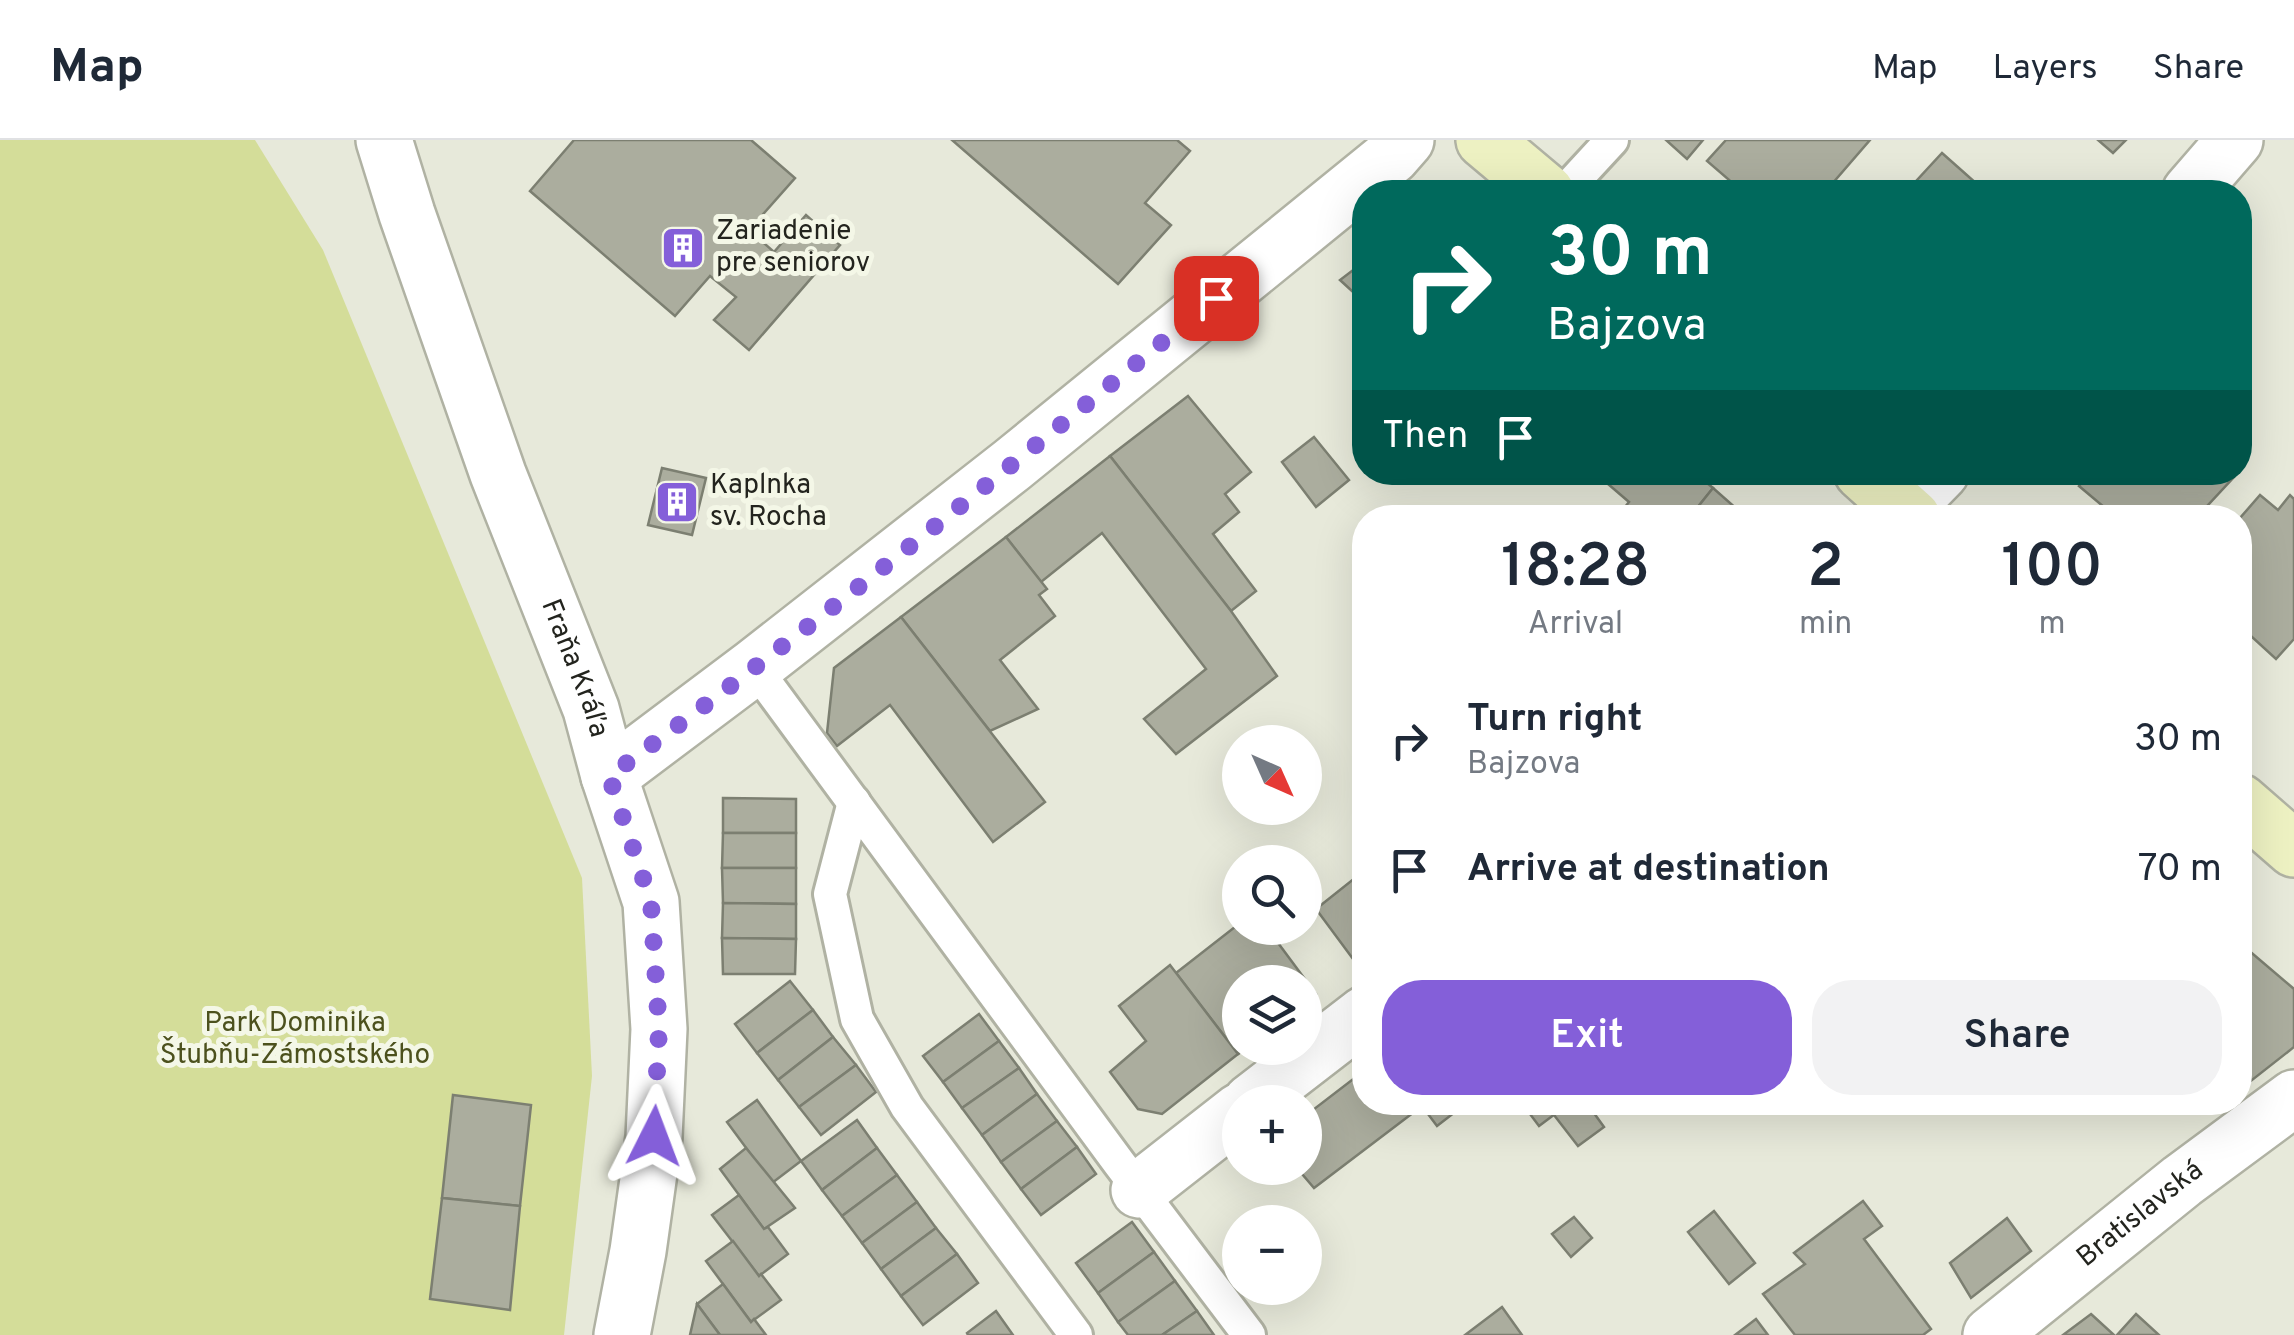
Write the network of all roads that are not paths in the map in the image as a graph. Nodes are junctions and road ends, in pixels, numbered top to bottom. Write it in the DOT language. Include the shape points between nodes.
graph roads {
  1 [pos="384,140"];
  2 [pos="1406,140"];
  3 [pos="1484,140"];
  4 [pos="1612,140"];
  5 [pos="2235,140"];
  6 [pos="1362,180"];
  7 [pos="1532,180"];
  8 [pos="1575,180"];
  9 [pos="2200,180"];
  10 [pos="1352,189"];
  11 [pos="1888,485"];
  12 [pos="1919,500"];
  13 [pos="754,667"];
  14 [pos="609,776"];
  15 [pos="854,802"];
  16 [pos="2252,812"];
  17 [pos="2294,849"];
  18 [pos="1352,1024"];
  19 [pos="1273,1085"];
  20 [pos="2294,1098"];
  21 [pos="1222,1125"];
  22 [pos="1139,1190"];
  23 [pos="622,1335"];
  24 [pos="1076,1335"];
  25 [pos="1249,1335"];
  26 [pos="1990,1335"];
  1 -- 14 [label="street, Fraňa Kráľa" via="498,474 591,708"];
  2 -- 6 [label="street"];
  3 -- 7 [label="main road"];
  4 -- 8 [label="lane"];
  5 -- 9 [label="street"];
  10 -- 13 [label="street"];
  11 -- 12 [label="main road"];
  13 -- 14 [label="street"];
  13 -- 15 [label="lane"];
  14 -- 23 [label="street, Fraňa Kráľa" via="651,902 659,1029 654,1136"];
  15 -- 22 [label="lane"];
  15 -- 24 [label="lane" via="830,894 856,1018 907,1107"];
  16 -- 17 [label="main road"];
  18 -- 19 [label="street"];
  20 -- 26 [label="street, Bratislavská"];
  21 -- 22 [label="street"];
  22 -- 25 [label="lane"];
}
